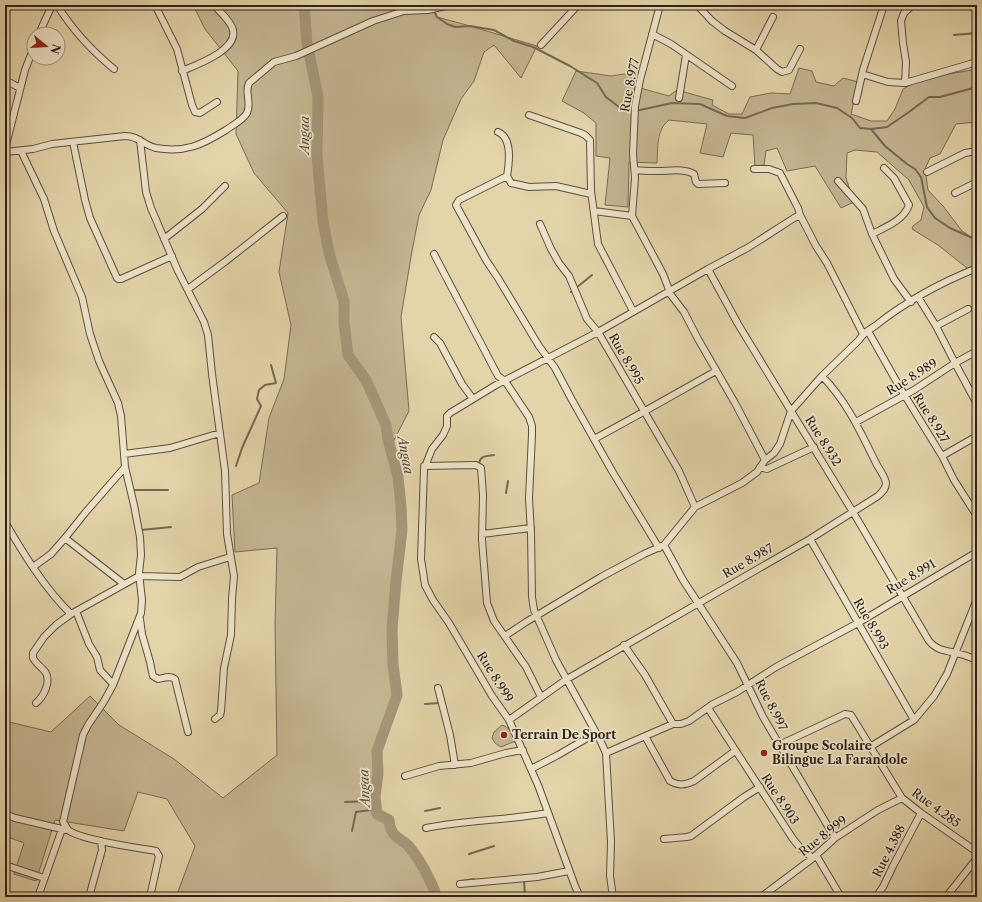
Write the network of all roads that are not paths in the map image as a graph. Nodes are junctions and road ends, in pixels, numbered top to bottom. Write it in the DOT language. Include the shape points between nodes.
graph roads {
  1 [pos="52,5"];
  2 [pos="56,5"];
  3 [pos="155,5"];
  4 [pos="214,5"];
  5 [pos="450,5"];
  6 [pos="578,5"];
  7 [pos="660,5"];
  8 [pos="697,5"];
  9 [pos="884,5"];
  10 [pos="913,5"];
  11 [pos="773,17"];
  12 [pos="43,26"];
  13 [pos="652,34"];
  14 [pos="541,45"];
  15 [pos="800,49"];
  16 [pos="756,50"];
  17 [pos="686,55"];
  18 [pos="977,62"];
  19 [pos="28,66"];
  20 [pos="114,69"];
  21 [pos="182,71"];
  22 [pos="862,74"];
  23 [pos="5,80"];
  24 [pos="905,83"];
  25 [pos="732,86"];
  26 [pos="20,88"];
  27 [pos="679,98"];
  28 [pos="856,101"];
  29 [pos="217,102"];
  30 [pos="529,115"];
  31 [pos="498,132"];
  32 [pos="140,140"];
  33 [pos="72,142"];
  34 [pos="5,151"];
  35 [pos="21,151"];
  36 [pos="977,151"];
  37 [pos="884,168"];
  38 [pos="754,169"];
  39 [pos="635,170"];
  40 [pos="927,172"];
  41 [pos="507,176"];
  42 [pos="838,181"];
  43 [pos="977,182"];
  44 [pos="725,183"];
  45 [pos="225,186"];
  46 [pos="955,193"];
  47 [pos="591,194"];
  48 [pos="594,211"];
  49 [pos="800,215"];
  50 [pos="283,216"];
  51 [pos="632,216"];
  52 [pos="540,224"];
  53 [pos="872,234"];
  54 [pos="164,239"];
  55 [pos="434,254"];
  56 [pos="172,256"];
  57 [pos="977,268"];
  58 [pos="708,269"];
  59 [pos="188,289"];
  60 [pos="670,292"];
  61 [pos="918,297"];
  62 [pos="911,302"];
  63 [pos="968,309"];
  64 [pos="633,312"];
  65 [pos="936,326"];
  66 [pos="598,332"];
  67 [pos="866,332"];
  68 [pos="434,337"];
  69 [pos="977,351"];
  70 [pos="549,358"];
  71 [pos="955,363"];
  72 [pos="716,371"];
  73 [pos="822,376"];
  74 [pos="506,381"];
  75 [pos="904,396"];
  76 [pos="473,399"];
  77 [pos="977,404"];
  78 [pos="791,411"];
  79 [pos="644,412"];
  80 [pos="856,422"];
  81 [pos="220,434"];
  82 [pos="977,436"];
  83 [pos="594,439"];
  84 [pos="814,447"];
  85 [pos="124,454"];
  86 [pos="942,456"];
  87 [pos="765,460"];
  88 [pos="424,466"];
  89 [pos="125,467"];
  90 [pos="760,467"];
  91 [pos="695,507"];
  92 [pos="853,512"];
  93 [pos="977,516"];
  94 [pos="5,522"];
  95 [pos="531,528"];
  96 [pos="482,534"];
  97 [pos="65,538"];
  98 [pos="810,539"];
  99 [pos="662,547"];
  100 [pos="977,552"];
  101 [pos="230,557"];
  102 [pos="33,567"];
  103 [pos="139,576"];
  104 [pos="124,584"];
  105 [pos="903,596"];
  106 [pos="977,599"];
  107 [pos="698,604"];
  108 [pos="74,613"];
  109 [pos="140,616"];
  110 [pos="536,616"];
  111 [pos="858,623"];
  112 [pos="504,636"];
  113 [pos="624,645"];
  114 [pos="955,653"];
  115 [pos="977,660"];
  116 [pos="567,679"];
  117 [pos="113,684"];
  118 [pos="748,685"];
  119 [pos="438,688"];
  120 [pos="541,697"];
  121 [pos="36,703"];
  122 [pos="708,708"];
  123 [pos="215,719"];
  124 [pos="509,720"];
  125 [pos="914,720"];
  126 [pos="673,724"];
  127 [pos="188,732"];
  128 [pos="596,733"];
  129 [pos="645,736"];
  130 [pos="779,745"];
  131 [pos="870,747"];
  132 [pos="523,750"];
  133 [pos="735,751"];
  134 [pos="606,753"];
  135 [pos="455,765"];
  136 [pos="531,769"];
  137 [pos="405,776"];
  138 [pos="760,787"];
  139 [pos="902,798"];
  140 [pos="548,813"];
  141 [pos="921,813"];
  142 [pos="5,814"];
  143 [pos="426,828"];
  144 [pos="62,829"];
  145 [pos="69,830"];
  146 [pos="835,838"];
  147 [pos="664,839"];
  148 [pos="101,841"];
  149 [pos="977,852"];
  150 [pos="814,856"];
  151 [pos="977,858"];
  152 [pos="5,865"];
  153 [pos="569,871"];
  154 [pos="44,878"];
  155 [pos="460,884"];
  156 [pos="44,897"];
  157 [pos="89,897"];
  158 [pos="150,897"];
  159 [pos="580,897"];
  160 [pos="613,897"];
  161 [pos="761,897"];
  162 [pos="841,897"];
  163 [pos="876,897"];
  164 [pos="946,897"];
  1 -- 12 [label="street"];
  2 -- 20 [label="street" via="96,54"];
  3 -- 21 [label="street" via="177,49"];
  4 -- 21 [label="street" via="233,29 231,42 212,57"];
  5 -- 32 [label="street" via="428,10 396,12 296,56 274,62 249,83 249,107 246,115 202,144 176,149 152,146"];
  6 -- 14 [label="street"];
  7 -- 13 [label="street, Rue 8.977"];
  8 -- 16 [label="street" via="725,31"];
  9 -- 22 [label="street"];
  10 -- 24 [label="street" via="904,12 901,20 906,62"];
  11 -- 16 [label="street"];
  13 -- 17 [label="street"];
  13 -- 39 [label="street, Rue 8.977" via="635,106"];
  15 -- 16 [label="street" via="789,70 782,72"];
  17 -- 25 [label="street"];
  17 -- 27 [label="street"];
  18 -- 24 [label="street"];
  19 -- 26 [label="street"];
  21 -- 29 [label="street" via="195,112 200,113"];
  22 -- 24 [label="street" via="888,82"];
  22 -- 28 [label="street"];
  23 -- 26 [label="street"];
  26 -- 34 [label="street"];
  30 -- 47 [label="street" via="588,137 591,145"];
  31 -- 41 [label="street" via="508,148"];
  32 -- 33 [label="street" via="125,136"];
  32 -- 54 [label="street" via="147,197"];
  33 -- 35 [label="street"];
  33 -- 56 [label="street" via="90,218 116,278 121,279"];
  34 -- 35 [label="street"];
  35 -- 85 [label="street" via="44,199 54,231 82,297 90,334 122,416"];
  36 -- 40 [label="street" via="965,153"];
  37 -- 53 [label="street" via="894,178 909,205 907,212 889,226"];
  38 -- 49 [label="street, Rue 8.927" via="769,169 780,173"];
  39 -- 44 [label="street" via="690,172 694,174 698,184"];
  39 -- 51 [label="street, Rue 8.977"];
  41 -- 47 [label="street" via="514,184 529,187 556,186"];
  41 -- 70 [label="street, Rue 8.997" via="458,200 456,205 486,260"];
  42 -- 53 [label="street" via="863,209"];
  43 -- 46 [label="street"];
  45 -- 54 [label="street"];
  47 -- 48 [label="street"];
  48 -- 51 [label="street"];
  48 -- 64 [label="street" via="598,244"];
  49 -- 58 [label="street, Rue 8.995"];
  49 -- 67 [label="street, Rue 8.927"];
  50 -- 59 [label="street"];
  51 -- 60 [label="street"];
  52 -- 66 [label="street" via="551,249 569,276 587,319"];
  53 -- 62 [label="street" via="894,279"];
  54 -- 56 [label="street"];
  55 -- 74 [label="street" via="498,376"];
  56 -- 59 [label="street"];
  57 -- 61 [label="street, Rue 8.932" via="952,278"];
  58 -- 60 [label="street, Rue 8.995"];
  58 -- 78 [label="street"];
  59 -- 81 [label="street" via="208,335"];
  60 -- 64 [label="street, Rue 8.995"];
  60 -- 72 [label="street" via="684,312"];
  61 -- 62 [label="street, Rue 8.932"];
  61 -- 65 [label="street, Rue 8.989"];
  62 -- 67 [label="street, Rue 8.932"];
  63 -- 65 [label="street"];
  64 -- 66 [label="street, Rue 8.995"];
  65 -- 71 [label="street, Rue 8.989"];
  66 -- 70 [label="street"];
  66 -- 79 [label="street, Rue 8.995"];
  67 -- 73 [label="street, Rue 8.932"];
  67 -- 75 [label="street, Rue 8.927"];
  68 -- 76 [label="street"];
  69 -- 71 [label="street"];
  70 -- 74 [label="street"];
  70 -- 83 [label="street, Rue 8.997"];
  71 -- 75 [label="street, Rue 8.989"];
  71 -- 77 [label="street"];
  72 -- 79 [label="street"];
  72 -- 87 [label="street"];
  73 -- 78 [label="street, Rue 8.932"];
  73 -- 80 [label="street, Rue 8.987" via="835,390"];
  74 -- 76 [label="street"];
  74 -- 95 [label="street" via="532,426 529,498"];
  75 -- 80 [label="street, Rue 8.989"];
  75 -- 86 [label="street, Rue 8.927"];
  76 -- 88 [label="street" via="447,416 443,435 432,449"];
  78 -- 84 [label="street, Rue 8.932"];
  78 -- 87 [label="street" via="780,444"];
  79 -- 83 [label="street"];
  79 -- 91 [label="street, Rue 8.995" via="679,471"];
  80 -- 92 [label="street, Rue 8.987" via="886,483 878,496"];
  81 -- 85 [label="street" via="170,448"];
  81 -- 101 [label="street"];
  82 -- 86 [label="street"];
  83 -- 99 [label="street, Rue 8.997" via="638,515"];
  84 -- 90 [label="street" via="767,470"];
  84 -- 92 [label="street, Rue 8.932"];
  85 -- 89 [label="street"];
  86 -- 93 [label="street, Rue 8.927"];
  87 -- 90 [label="street"];
  88 -- 96 [label="street" via="481,468"];
  88 -- 124 [label="street, Rue 8.999" via="421,559 425,585"];
  89 -- 97 [label="street"];
  89 -- 103 [label="street" via="140,537"];
  90 -- 91 [label="street" via="742,483"];
  91 -- 99 [label="street"];
  92 -- 98 [label="street, Rue 8.987"];
  92 -- 105 [label="street, Rue 8.932"];
  94 -- 102 [label="street"];
  95 -- 96 [label="street"];
  95 -- 110 [label="street" via="532,597"];
  96 -- 112 [label="street" via="487,603"];
  97 -- 102 [label="street" via="51,554"];
  97 -- 104 [label="street"];
  98 -- 107 [label="street, Rue 8.987"];
  98 -- 111 [label="street, Rue 8.993"];
  99 -- 107 [label="street, Rue 8.997"];
  99 -- 110 [label="street" via="601,577"];
  100 -- 105 [label="street, Rue 8.991"];
  101 -- 103 [label="street" via="198,567 180,577"];
  101 -- 123 [label="street" via="234,576 231,635 224,668 221,709"];
  102 -- 108 [label="street" via="55,597"];
  103 -- 104 [label="street"];
  103 -- 109 [label="street" via="142,600"];
  104 -- 108 [label="street"];
  105 -- 111 [label="street, Rue 8.991"];
  105 -- 114 [label="street, Rue 8.932" via="932,645"];
  106 -- 114 [label="street"];
  107 -- 113 [label="street, Rue 8.987"];
  107 -- 118 [label="street, Rue 8.997" via="737,663"];
  108 -- 117 [label="street" via="97,657 100,670"];
  108 -- 121 [label="street" via="51,630 33,653 32,658 46,673 47,683"];
  109 -- 117 [label="street"];
  109 -- 127 [label="street" via="153,676 158,679 174,679"];
  110 -- 112 [label="street"];
  110 -- 116 [label="street"];
  111 -- 118 [label="street, Rue 8.991"];
  111 -- 125 [label="street, Rue 8.993"];
  112 -- 120 [label="street" via="526,668"];
  113 -- 116 [label="street, Rue 8.987"];
  113 -- 126 [label="street" via="645,675"];
  114 -- 115 [label="street, Rue 8.932"];
  114 -- 125 [label="street" via="947,674 934,696"];
  116 -- 120 [label="street, Rue 8.987"];
  116 -- 128 [label="street"];
  117 -- 145 [label="street" via="83,735 64,818"];
  118 -- 122 [label="street, Rue 8.991"];
  118 -- 130 [label="street, Rue 8.997"];
  119 -- 135 [label="street"];
  120 -- 124 [label="street, Rue 8.987"];
  122 -- 126 [label="street, Rue 8.991" via="689,721"];
  122 -- 133 [label="street, Rue 8.903"];
  124 -- 132 [label="street, Rue 8.999"];
  125 -- 131 [label="street"];
  126 -- 129 [label="street, Rue 8.991"];
  128 -- 134 [label="street"];
  128 -- 136 [label="street"];
  129 -- 133 [label="street" via="670,781 675,784 694,781"];
  129 -- 134 [label="street, Rue 8.991"];
  130 -- 131 [label="street, Rue 4.285" via="845,714 851,715"];
  130 -- 146 [label="street, Rue 8.997"];
  131 -- 139 [label="street, Rue 4.285"];
  132 -- 135 [label="street"];
  132 -- 136 [label="street, Rue 8.999"];
  133 -- 138 [label="street, Rue 8.903"];
  134 -- 160 [label="street"];
  135 -- 137 [label="street" via="439,766"];
  136 -- 140 [label="street, Rue 8.999"];
  138 -- 147 [label="street" via="691,836"];
  138 -- 150 [label="street, Rue 8.903" via="796,843 802,850"];
  139 -- 141 [label="street, Rue 4.285"];
  139 -- 146 [label="street, Rue 8.999"];
  140 -- 143 [label="street"];
  140 -- 153 [label="street, Rue 8.999"];
  141 -- 149 [label="street, Rue 4.285"];
  141 -- 163 [label="street, Rue 4.388"];
  142 -- 144 [label="street"];
  144 -- 145 [label="street"];
  144 -- 154 [label="street"];
  145 -- 148 [label="street"];
  146 -- 150 [label="street, Rue 8.999"];
  148 -- 157 [label="street" via="102,850"];
  148 -- 158 [label="street" via="156,851 159,856"];
  150 -- 161 [label="street, Rue 8.999"];
  150 -- 162 [label="street, Rue 8.903"];
  151 -- 164 [label="street"];
  152 -- 154 [label="street"];
  153 -- 155 [label="street" via="537,877"];
  153 -- 159 [label="street, Rue 8.999"];
  154 -- 156 [label="street" via="39,894"];
}
